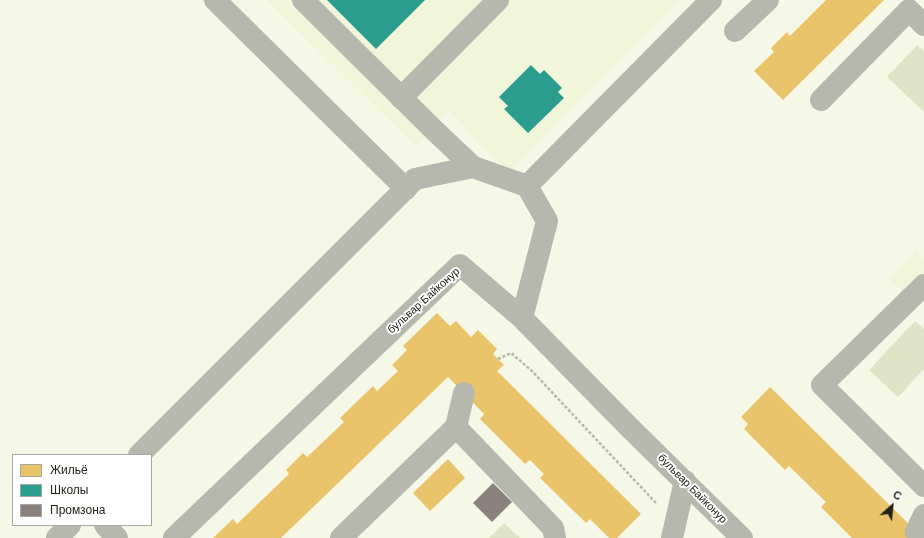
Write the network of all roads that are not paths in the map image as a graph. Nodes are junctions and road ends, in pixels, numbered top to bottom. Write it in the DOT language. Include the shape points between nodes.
graph roads {
  1 [pos="215,0"];
  2 [pos="303,0"];
  3 [pos="498,0"];
  4 [pos="711,0"];
  5 [pos="768,0"];
  6 [pos="924,26"];
  7 [pos="735,31"];
  8 [pos="401,98"];
  9 [pos="821,100"];
  10 [pos="473,167"];
  11 [pos="527,186"];
  12 [pos="406,189"];
  13 [pos="924,285"];
  14 [pos="522,318"];
  15 [pos="464,393"];
  16 [pos="456,427"];
  17 [pos="141,454"];
  18 [pos="685,481"];
  19 [pos="924,486"];
  20 [pos="69,526"];
  21 [pos="106,526"];
  22 [pos="674,530"];
  23 [pos="56,538"];
  24 [pos="117,538"];
  25 [pos="174,538"];
  26 [pos="341,538"];
  27 [pos="555,538"];
  28 [pos="742,538"];
  1 -- 12 [label="street"];
  2 -- 8 [label="street"];
  3 -- 8 [label="street"];
  4 -- 11 [label="street"];
  5 -- 7 [label="street"];
  6 -- 9 [label="street" via="909,10"];
  8 -- 10 [label="street"];
  10 -- 11 [label="street"];
  10 -- 12 [label="street" via="415,179"];
  11 -- 14 [label="street" via="546,221"];
  12 -- 17 [label="street"];
  13 -- 19 [label="street" via="822,385"];
  14 -- 18 [label="street, бульвар Байконур"];
  14 -- 25 [label="street, бульвар Байконур" via="460,265"];
  15 -- 16 [label="street"];
  16 -- 26 [label="street"];
  16 -- 27 [label="street" via="553,528"];
  18 -- 22 [label="street"];
  18 -- 28 [label="street, бульвар Байконур"];
  20 -- 23 [label="street"];
  21 -- 24 [label="street"];
}
